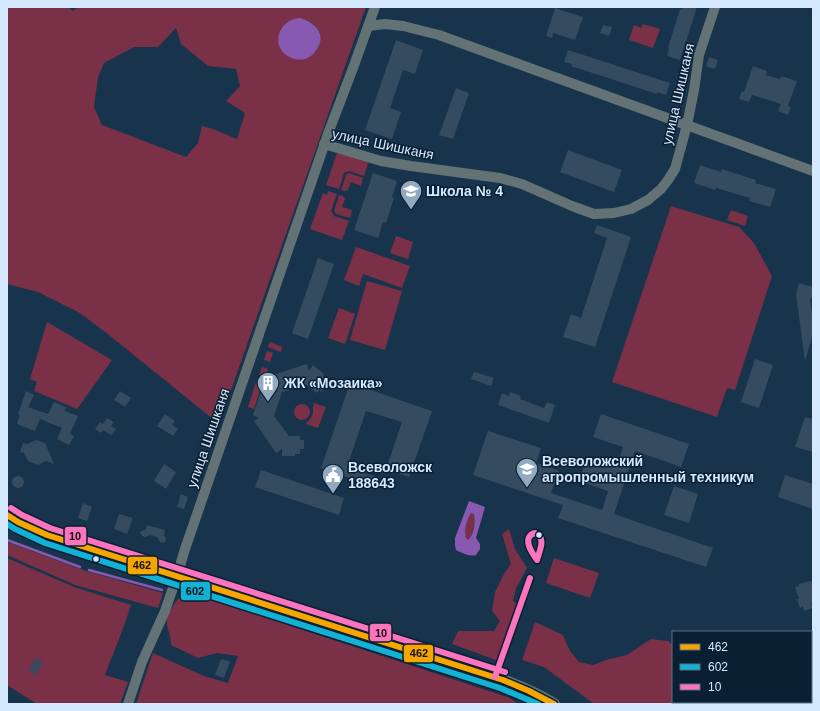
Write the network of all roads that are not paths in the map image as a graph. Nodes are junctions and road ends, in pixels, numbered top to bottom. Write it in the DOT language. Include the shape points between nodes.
graph roads {
  1 [pos="375,7"];
  2 [pos="715,7"];
  3 [pos="368,26"];
  4 [pos="687,125"];
  5 [pos="324,144"];
  6 [pos="813,171"];
  7 [pos="7,515"];
  8 [pos="177,576"];
  9 [pos="128,704"];
  10 [pos="554,704"];
  1 -- 3 [label="street"];
  2 -- 4 [label="street, улица Шишканя" via="699,55"];
  3 -- 4 [label="street" via="403,26 439,35"];
  3 -- 5 [label="street"];
  4 -- 5 [label="street, улица Шишканя" via="674,169 661,189 631,209 614,213 594,214 522,184 500,178 381,161"];
  4 -- 6 [label="street"];
  5 -- 8 [label="street, улица Шишканя"];
  7 -- 8 [label="main road" via="46,535"];
  8 -- 9 [label="street, улица Шишканя"];
  8 -- 10 [label="main road" via="502,680"];
}
